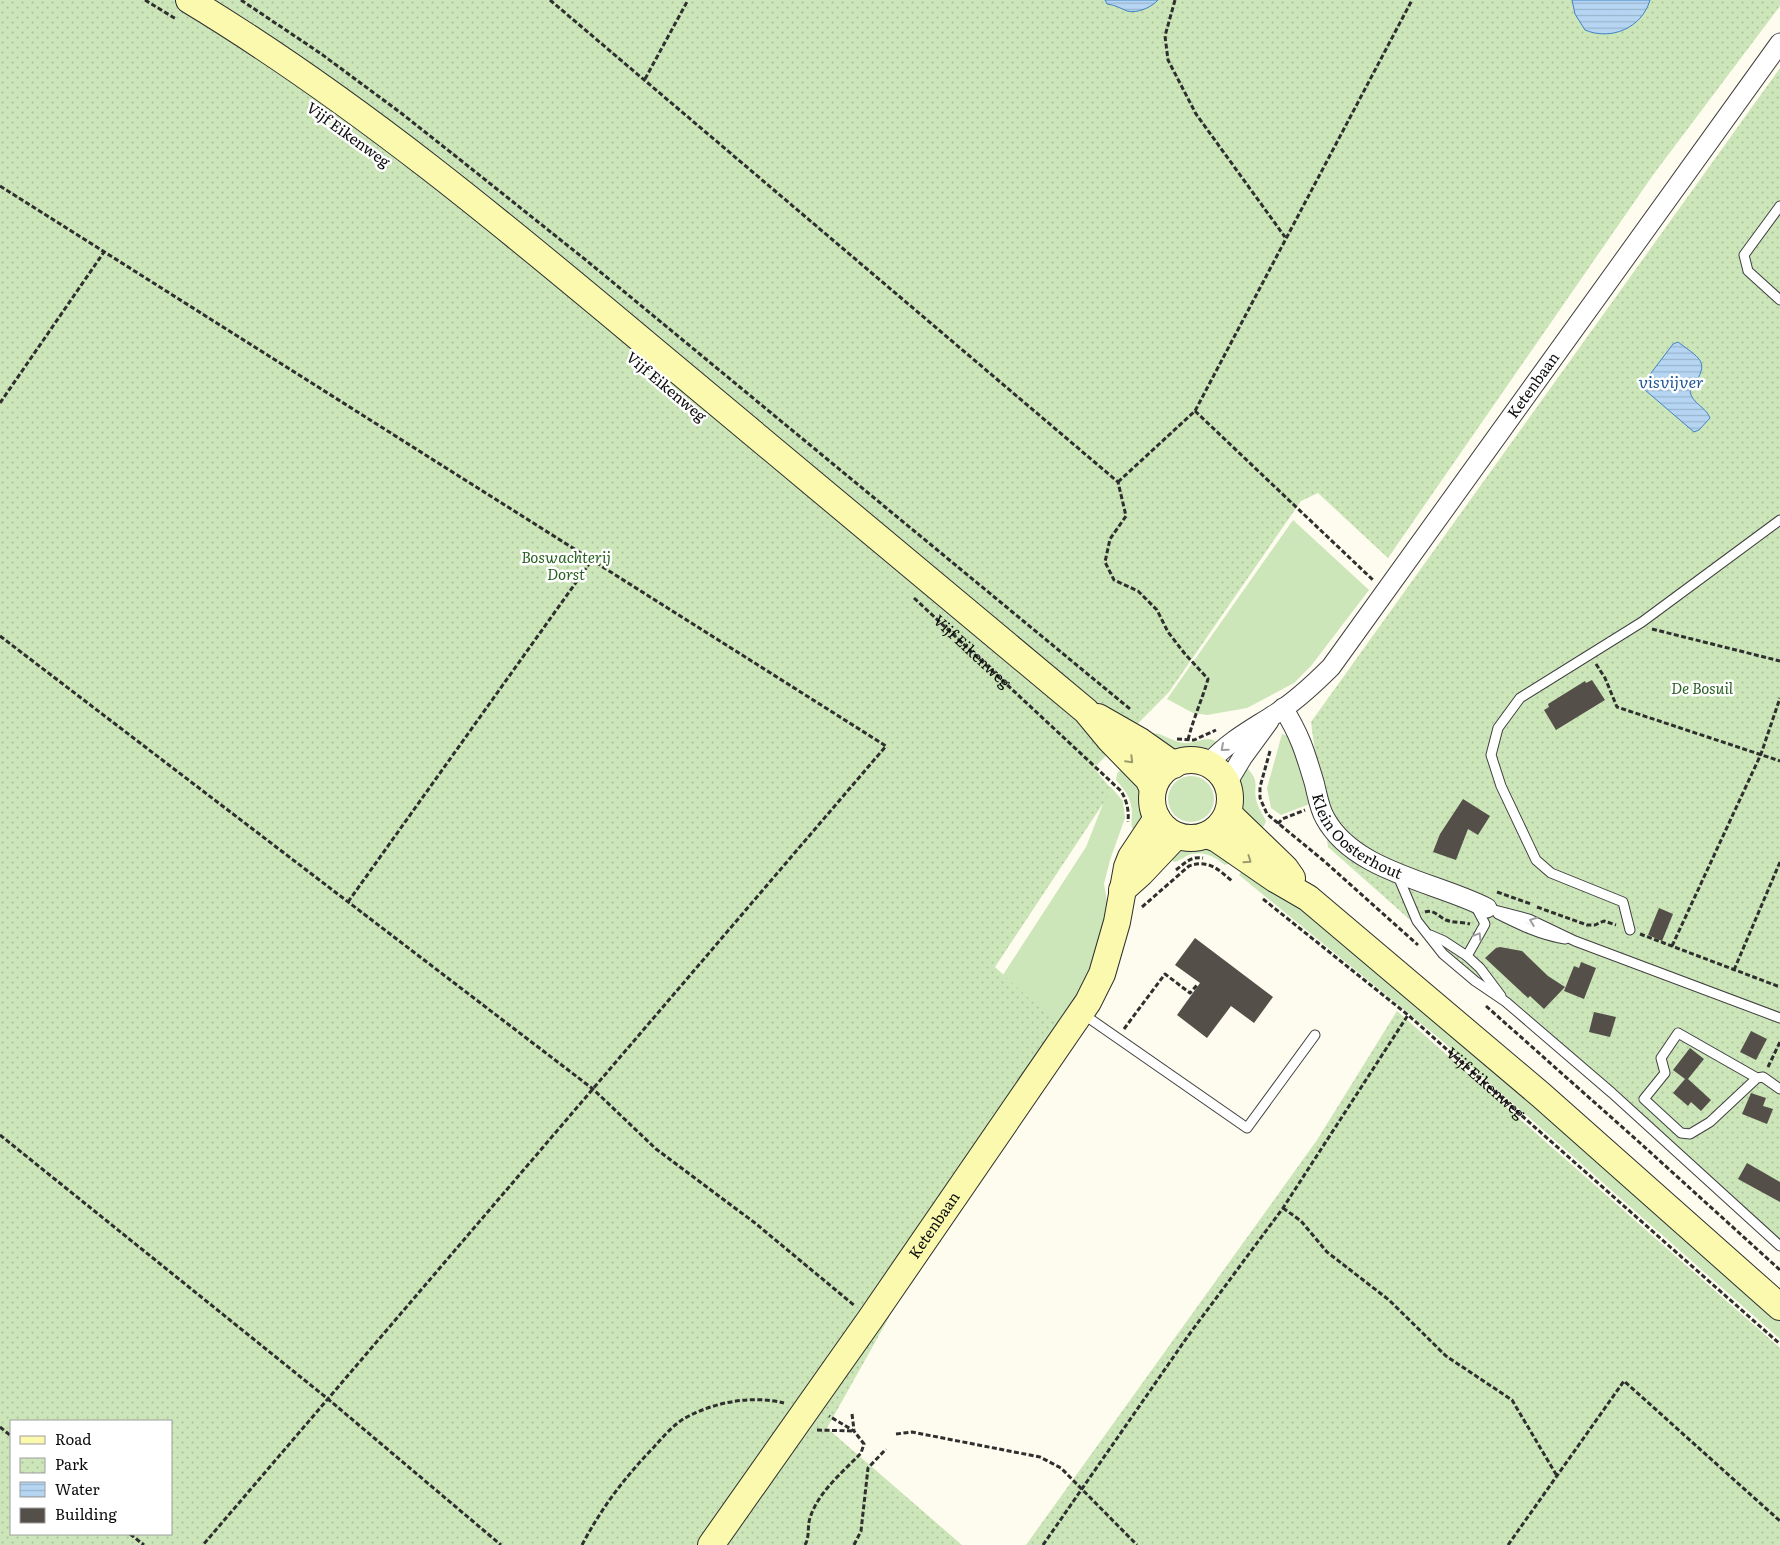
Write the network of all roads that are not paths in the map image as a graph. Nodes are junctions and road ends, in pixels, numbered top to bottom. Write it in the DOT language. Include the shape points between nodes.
graph roads {
  1 [pos="186,12"];
  2 [pos="1780,43"];
  3 [pos="1780,206"];
  4 [pos="1780,300"];
  5 [pos="1780,520"];
  6 [pos="1086,711"];
  7 [pos="1278,712"];
  8 [pos="1208,764"];
  9 [pos="1174,765"];
  10 [pos="1227,783"];
  11 [pos="1153,789"];
  12 [pos="1228,813"];
  13 [pos="1157,818"];
  14 [pos="1176,836"];
  15 [pos="1206,847"];
  16 [pos="1398,874"];
  17 [pos="1122,890"];
  18 [pos="1308,898"];
  19 [pos="1482,911"];
  20 [pos="1630,930"];
  21 [pos="1428,934"];
  22 [pos="1467,956"];
  23 [pos="1506,1002"];
  24 [pos="1081,1012"];
  25 [pos="1780,1018"];
  26 [pos="1315,1036"];
  27 [pos="1760,1078"];
  28 [pos="1780,1089"];
  29 [pos="1780,1246"];
  30 [pos="1780,1307"];
  31 [pos="711,1545"];
  1 -- 6 [label="main road, Vijf Eikenweg" via="229,24 321,86 446,181 573,282"];
  2 -- 7 [label="street, Ketenbaan" via="1331,667"];
  3 -- 4 [label="lane" via="1744,256 1748,270"];
  5 -- 20 [label="lane" via="1635,626 1520,698 1498,728 1491,755 1501,786 1536,860 1551,873 1623,902"];
  6 -- 9 [label="main road, Vijf Eikenweg" via="1140,741"];
  6 -- 11 [label="main road, Vijf Eikenweg, one-way" via="1148,779"];
  7 -- 8 [label="street, Ketenbaan, one-way" via="1226,745"];
  7 -- 10 [label="street, Ketenbaan"];
  7 -- 16 [label="street, Klein Oosterhout" via="1303,743 1324,817 1336,835 1360,854"];
  8 -- 9 [label="main road" via="1190,760"];
  8 -- 10 [label="main road" via="1216,768"];
  9 -- 11 [label="main road" via="1161,775"];
  10 -- 12 [label="main road" via="1231,798"];
  11 -- 13 [label="main road" via="1152,804"];
  12 -- 15 [label="main road"];
  12 -- 18 [label="main road, Vijf Eikenweg" via="1285,868"];
  13 -- 14 [label="main road"];
  13 -- 17 [label="main road, Ketenbaan" via="1131,857"];
  14 -- 15 [label="main road"];
  14 -- 17 [label="main road"];
  15 -- 18 [label="main road, Vijf Eikenweg, one-way" via="1216,839"];
  16 -- 19 [label="street, Klein Oosterhout"];
  16 -- 21 [label="lane" via="1417,921"];
  17 -- 24 [label="main road, Ketenbaan" via="1117,922 1102,974"];
  18 -- 30 [label="main road, Vijf Eikenweg" via="1541,1096"];
  22 -- 19 [label="lane, one-way"];
  19 -- 25 [label="lane" via="1546,936 1575,941"];
  21 -- 22 [label="lane"];
  21 -- 23 [label="lane" via="1443,954 1468,976"];
  22 -- 23 [label="lane"];
  23 -- 29 [label="lane" via="1612,1093"];
  24 -- 26 [label="lane" via="1247,1128"];
  24 -- 31 [label="main road, Ketenbaan"];
  27 -- 27 [label="lane" via="1710,1122 1690,1134 1681,1133 1644,1099 1665,1073 1661,1058 1678,1033"];
  27 -- 28 [label="lane"];
}
